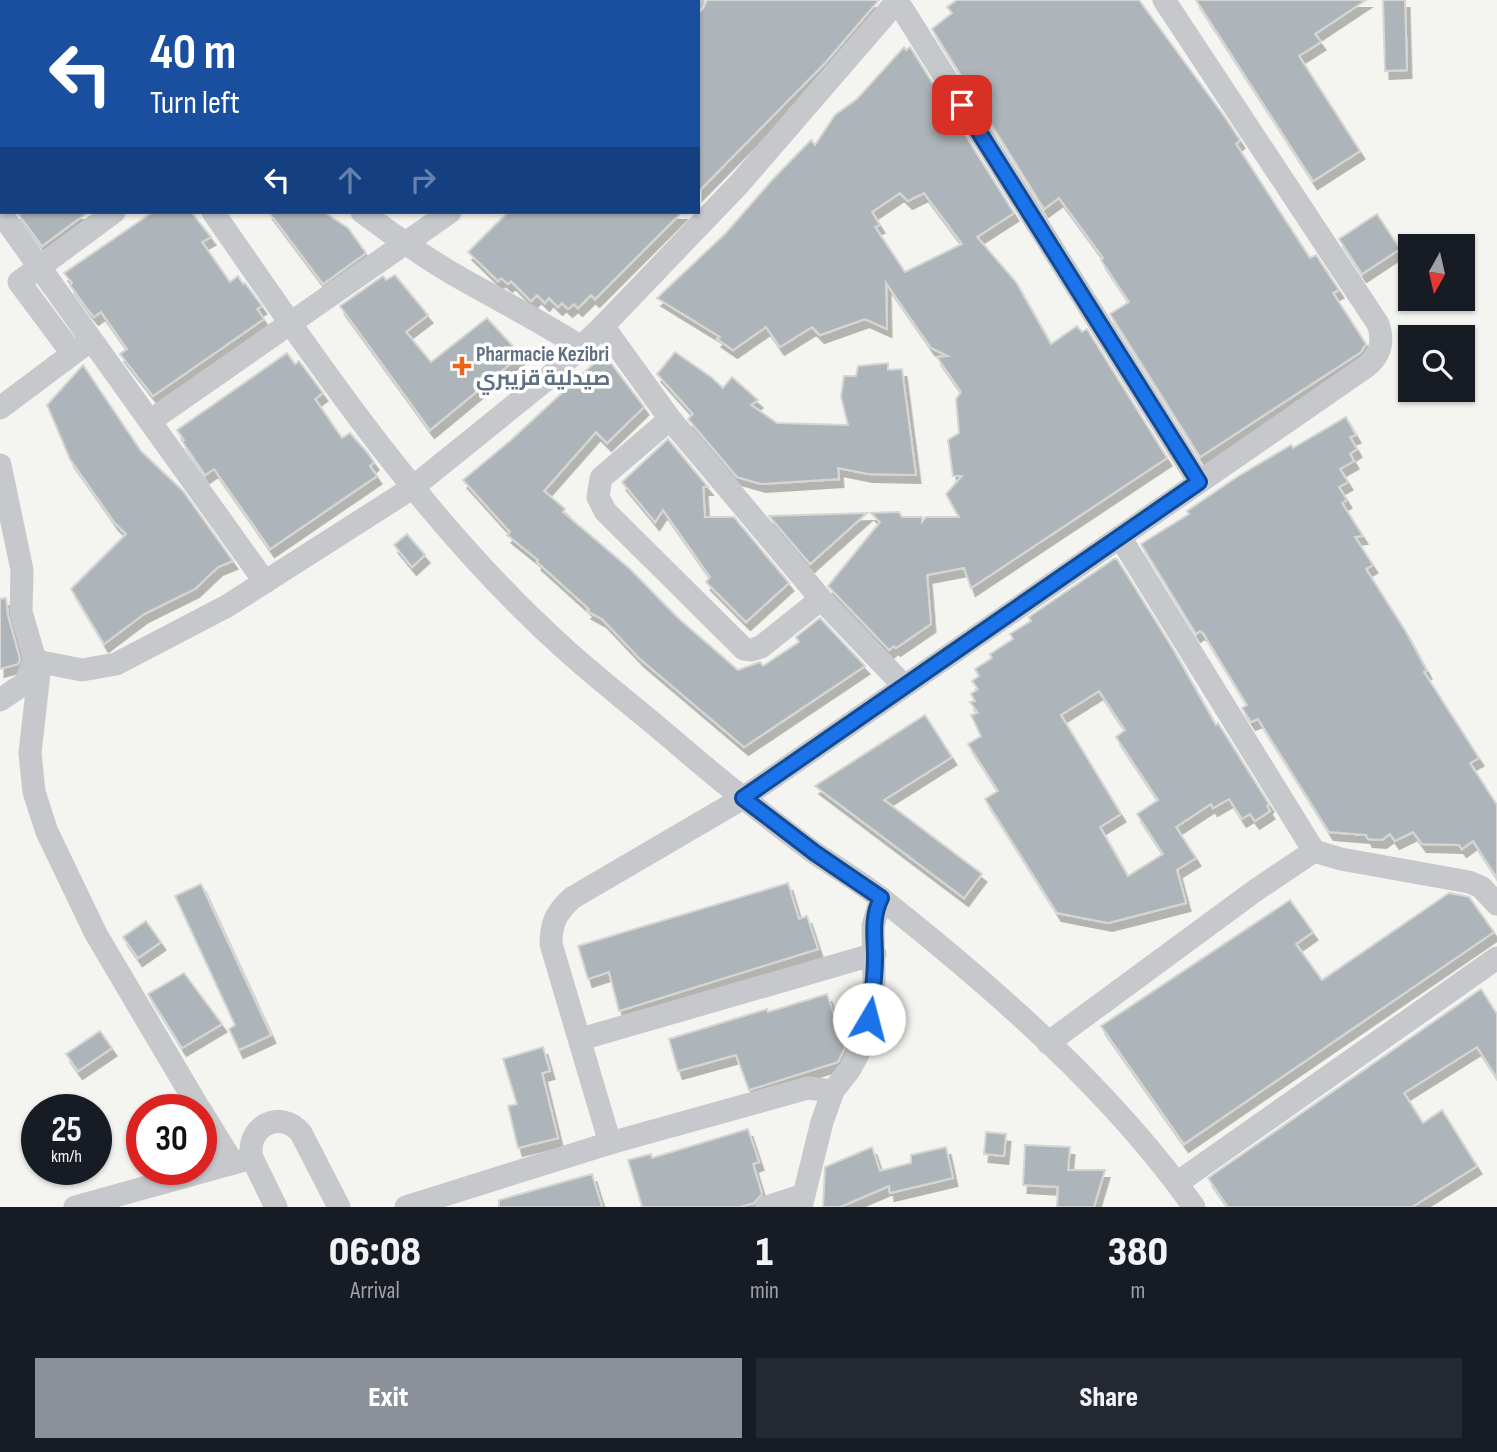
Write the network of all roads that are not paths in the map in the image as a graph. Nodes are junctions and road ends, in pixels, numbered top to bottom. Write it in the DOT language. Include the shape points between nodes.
graph roads {
  1 [pos="1164,0"];
  2 [pos="896,1"];
  3 [pos="1,214"];
  4 [pos="111,214"];
  5 [pos="214,214"];
  6 [pos="365,214"];
  7 [pos="447,214"];
  8 [pos="405,243"];
  9 [pos="38,268"];
  10 [pos="292,324"];
  11 [pos="603,326"];
  12 [pos="82,347"];
  13 [pos="581,347"];
  14 [pos="0,408"];
  15 [pos="670,419"];
  16 [pos="150,421"];
  17 [pos="0,465"];
  18 [pos="1199,482"];
  19 [pos="412,488"];
  20 [pos="1120,537"];
  21 [pos="265,582"];
  22 [pos="821,599"];
  23 [pos="36,663"];
  24 [pos="904,686"];
  25 [pos="0,700"];
  26 [pos="743,798"];
  27 [pos="1314,851"];
  28 [pos="881,898"];
  29 [pos="1497,904"];
  30 [pos="875,954"];
  31 [pos="1497,958"];
  32 [pos="581,1039"];
  33 [pos="1048,1043"];
  34 [pos="833,1091"];
  35 [pos="191,1094"];
  36 [pos="217,1130"];
  37 [pos="610,1143"];
  38 [pos="242,1161"];
  39 [pos="1177,1182"];
  40 [pos="802,1201"];
  41 [pos="75,1207"];
  42 [pos="276,1207"];
  43 [pos="339,1207"];
  44 [pos="406,1207"];
  45 [pos="767,1207"];
  46 [pos="1194,1207"];
  1 -- 18 [label="street" via="1381,333 1379,352 1367,366"];
  2 -- 11 [label="street" via="740,183"];
  2 -- 18 [label="street"];
  3 -- 9 [label="street"];
  4 -- 9 [label="street"];
  5 -- 10 [label="street"];
  6 -- 8 [label="street"];
  7 -- 8 [label="street"];
  8 -- 10 [label="street"];
  8 -- 13 [label="street"];
  9 -- 12 [label="street"];
  10 -- 16 [label="street"];
  10 -- 19 [label="street"];
  11 -- 13 [label="street"];
  11 -- 15 [label="street"];
  12 -- 14 [label="street"];
  12 -- 16 [label="street"];
  13 -- 19 [label="street"];
  15 -- 22 [label="street"];
  15 -- 22 [label="street" via="601,478 598,498 605,512 744,649 761,647"];
  16 -- 21 [label="street"];
  17 -- 23 [label="street" via="22,570 21,612"];
  18 -- 20 [label="street"];
  19 -- 21 [label="street"];
  19 -- 26 [label="street" via="566,651"];
  20 -- 24 [label="street"];
  20 -- 27 [label="street"];
  21 -- 23 [label="street" via="116,664 82,670"];
  22 -- 24 [label="street"];
  23 -- 25 [label="street" via="25,683"];
  23 -- 35 [label="street" via="40,684 31,772 47,832 96,934"];
  24 -- 26 [label="street"];
  26 -- 28 [label="street"];
  26 -- 32 [label="street" via="559,910 553,920 551,944"];
  27 -- 29 [label="street" via="1469,882"];
  27 -- 33 [label="street"];
  28 -- 30 [label="street" via="874,915"];
  28 -- 33 [label="street"];
  30 -- 32 [label="street"];
  30 -- 34 [label="street" via="869,1019 860,1050"];
  31 -- 39 [label="street"];
  32 -- 37 [label="street"];
  33 -- 39 [label="street" via="1118,1111"];
  34 -- 37 [label="street" via="808,1088"];
  34 -- 40 [label="street"];
  36 -- 38 [label="street"];
  37 -- 44 [label="street"];
  38 -- 41 [label="street"];
  38 -- 42 [label="street"];
  38 -- 43 [label="street" via="259,1129 287,1122 301,1133"];
  39 -- 46 [label="street"];
  40 -- 45 [label="street"];
}
